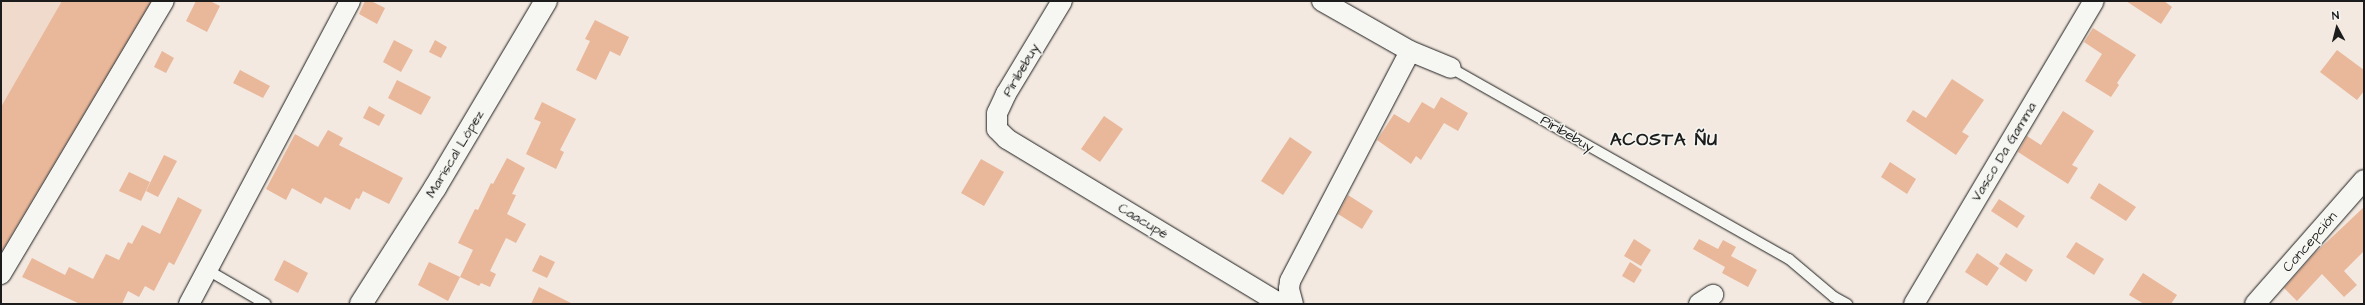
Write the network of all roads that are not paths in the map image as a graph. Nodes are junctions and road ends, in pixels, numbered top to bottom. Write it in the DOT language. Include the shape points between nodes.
graph roads {
  1 [pos="164,1"];
  2 [pos="350,1"];
  3 [pos="546,1"];
  4 [pos="1062,1"];
  5 [pos="1322,1"];
  6 [pos="2094,1"];
  7 [pos="1410,51"];
  8 [pos="1451,68"];
  9 [pos="1007,139"];
  10 [pos="2364,180"];
  11 [pos="206,269"];
  12 [pos="1,274"];
  13 [pos="189,304"];
  14 [pos="266,304"];
  15 [pos="361,304"];
  16 [pos="1280,304"];
  17 [pos="1292,304"];
  18 [pos="1847,304"];
  19 [pos="1914,304"];
  20 [pos="2255,304"];
  1 -- 12 [label="street"];
  2 -- 11 [label="street"];
  3 -- 15 [label="street, Mariscal López" via="435,188"];
  4 -- 9 [label="street, Piribebuy" via="997,113 997,129"];
  5 -- 7 [label="street, Piribebuy"];
  6 -- 19 [label="street, Vasco Da Gamma"];
  7 -- 8 [label="street, Piribebuy"];
  7 -- 17 [label="street" via="1290,281"];
  8 -- 18 [label="lane, Piribebuy" via="1789,259"];
  9 -- 16 [label="street, Caacupé"];
  10 -- 20 [label="street, Concepción"];
  11 -- 13 [label="street"];
  11 -- 14 [label="lane"];
}
